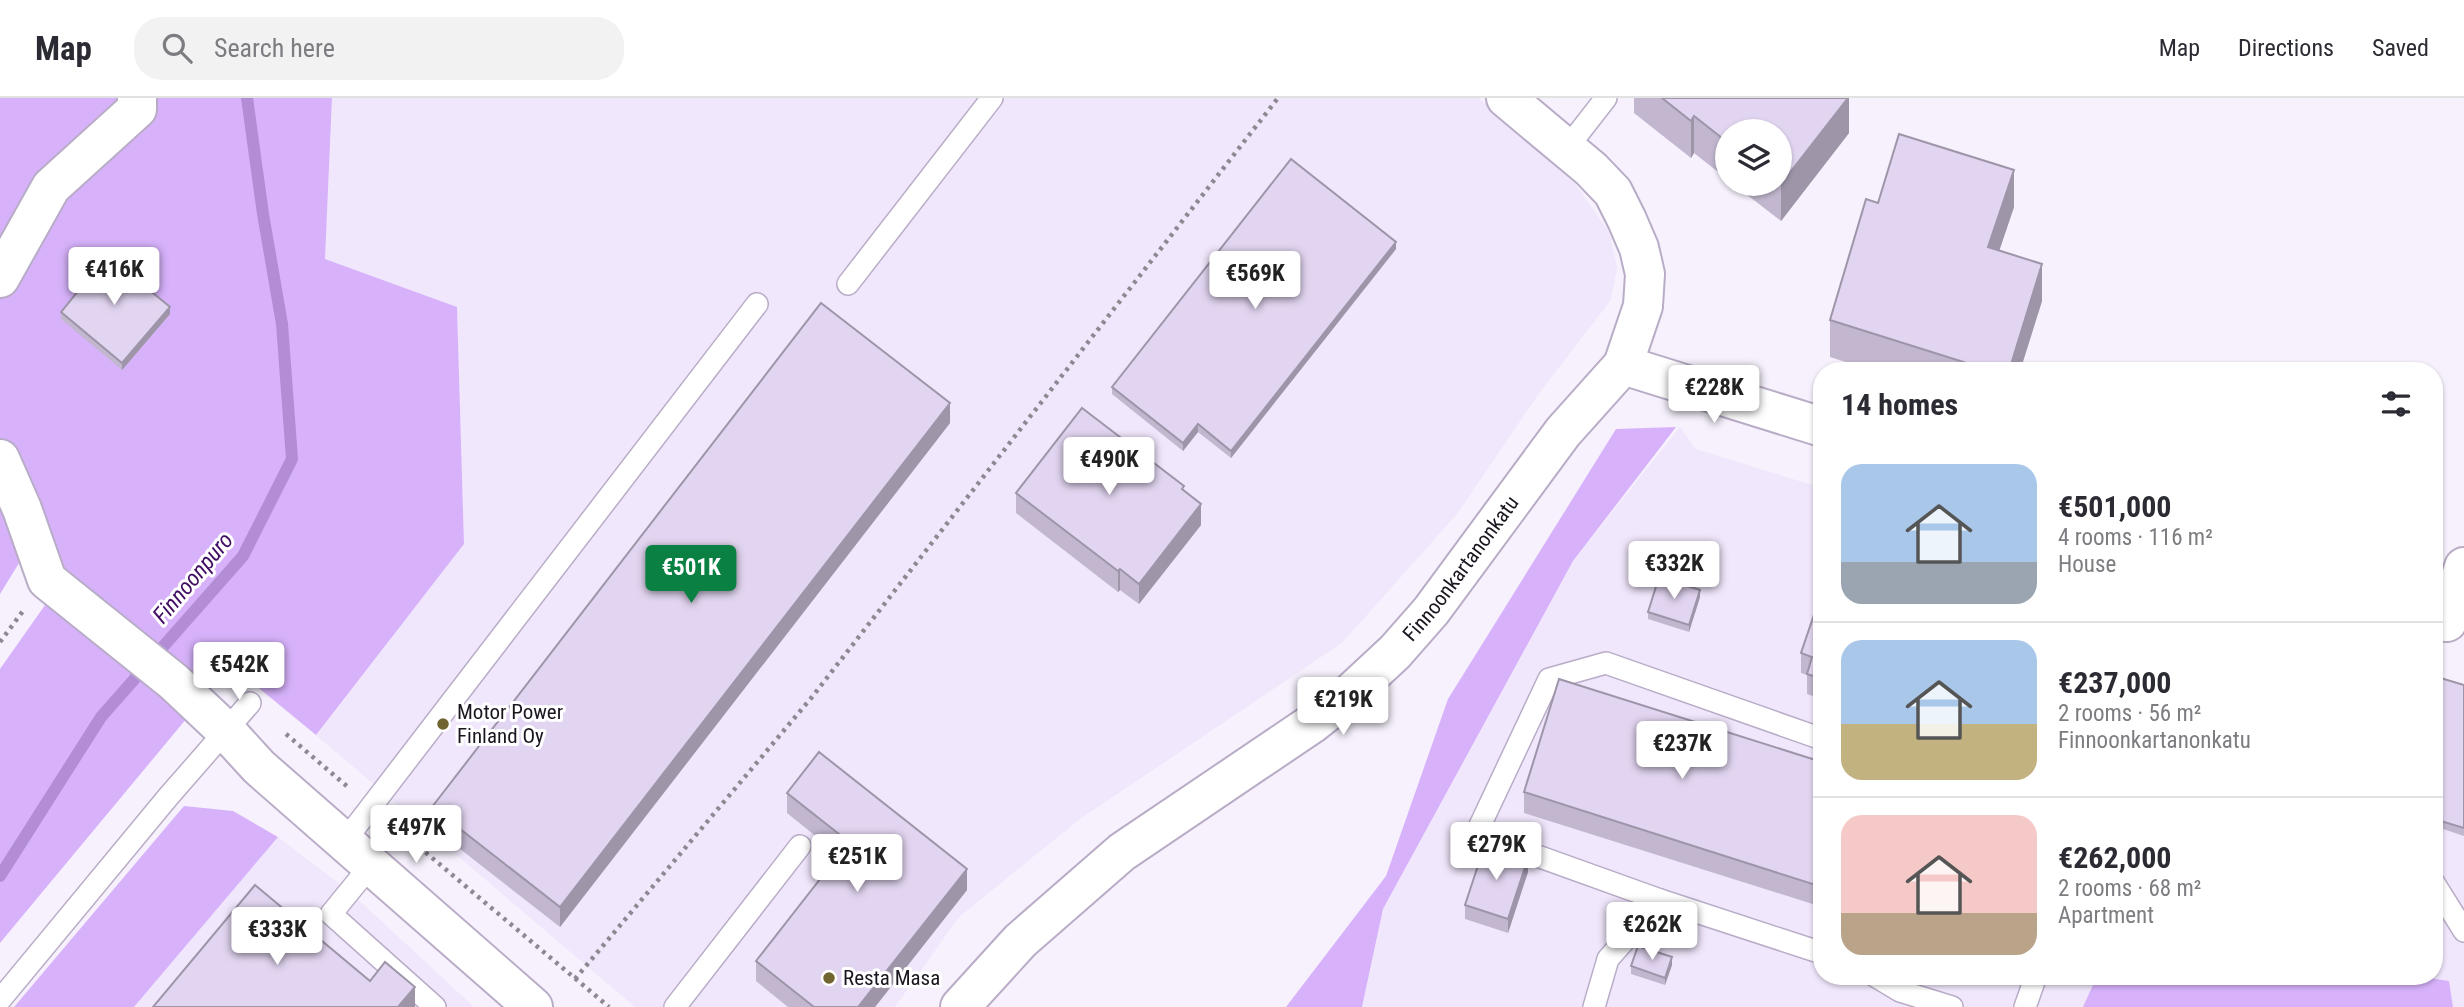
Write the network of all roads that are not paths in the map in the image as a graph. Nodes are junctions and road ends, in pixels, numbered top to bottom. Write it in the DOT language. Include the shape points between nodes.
graph roads {
  1 [pos="137,98"];
  2 [pos="992,98"];
  3 [pos="1506,98"];
  4 [pos="1606,98"];
  5 [pos="1567,148"];
  6 [pos="0,278"];
  7 [pos="848,284"];
  8 [pos="757,304"];
  9 [pos="1623,365"];
  10 [pos="1813,425"];
  11 [pos="0,459"];
  12 [pos="2464,567"];
  13 [pos="2448,623"];
  14 [pos="238,718"];
  15 [pos="1813,736"];
  16 [pos="800,846"];
  17 [pos="357,853"];
  18 [pos="2443,897"];
  19 [pos="1660,900"];
  20 [pos="2464,931"];
  21 [pos="1813,950"];
  22 [pos="1891,985"];
  23 [pos="2033,985"];
  24 [pos="0,1000"];
  25 [pos="435,1007"];
  26 [pos="533,1007"];
  27 [pos="676,1007"];
  28 [pos="960,1007"];
  29 [pos="1594,1007"];
  30 [pos="1952,1007"];
  31 [pos="2025,1007"];
  1 -- 6 [label="street" via="137,109 51,187"];
  2 -- 7 [label="lane"];
  3 -- 5 [label="street, Finnoonkartanonkatu"];
  4 -- 5 [label="lane"];
  5 -- 9 [label="street, Finnoonkartanonkatu" via="1613,192 1639,248 1643,306"];
  8 -- 17 [label="lane" via="372,807"];
  9 -- 10 [label="street"];
  9 -- 28 [label="street, Finnoonkartanonkatu" via="1563,432 1431,611 1395,652 1313,723 1122,852 1020,941"];
  11 -- 14 [label="street" via="47,580 174,682"];
  12 -- 13 [label="street"];
  14 -- 17 [label="street" via="259,767"];
  14 -- 24 [label="lane"];
  15 -- 19 [label="lane" via="1606,663 1549,679 1476,834"];
  16 -- 27 [label="lane"];
  17 -- 25 [label="lane" via="331,914"];
  17 -- 26 [label="street"];
  18 -- 20 [label="lane"];
  19 -- 21 [label="lane"];
  19 -- 29 [label="lane" via="1608,959"];
  22 -- 30 [label="lane"];
  23 -- 31 [label="lane"];
}
